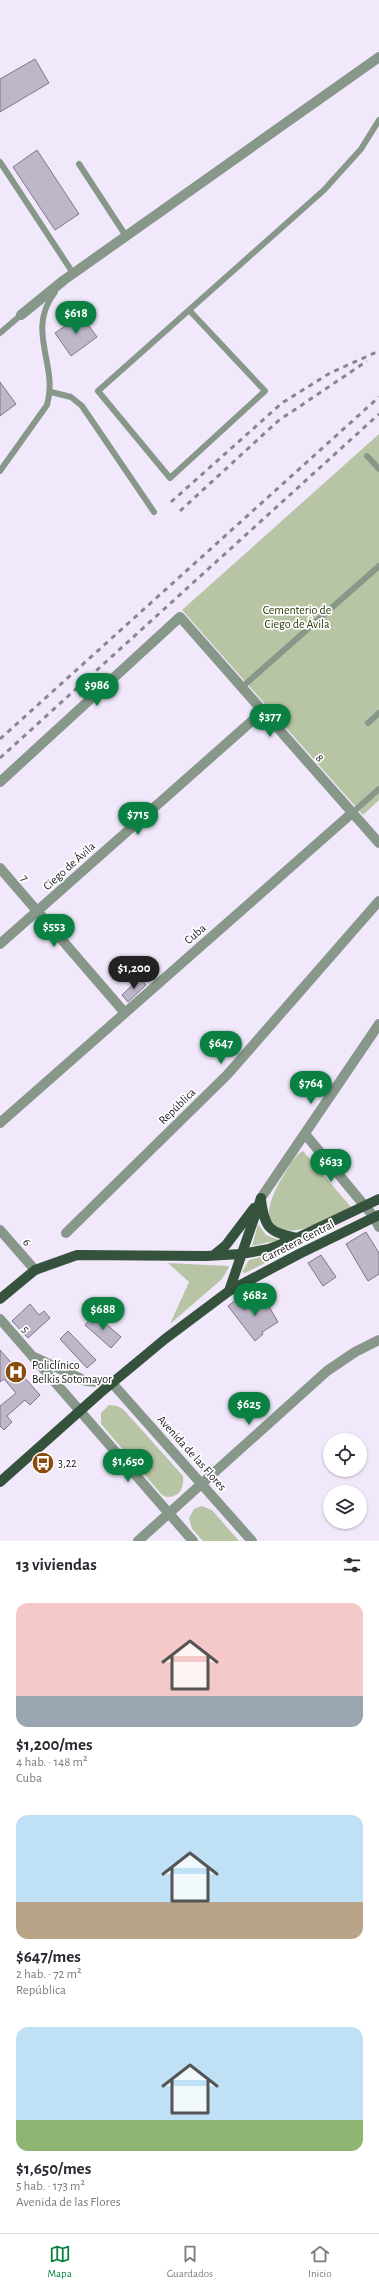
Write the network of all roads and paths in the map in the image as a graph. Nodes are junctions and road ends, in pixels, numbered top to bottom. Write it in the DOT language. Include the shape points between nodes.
graph roads {
  1 [pos="379,57"];
  2 [pos="379,120"];
  3 [pos="0,162"];
  4 [pos="79,164"];
  5 [pos="126,236"];
  6 [pos="73,273"];
  7 [pos="64,280"];
  8 [pos="189,310"];
  9 [pos="21,315"];
  10 [pos="0,333"];
  11 [pos="51,392"];
  12 [pos="367,456"];
  13 [pos="379,469"];
  14 [pos="0,471"];
  15 [pos="154,512"];
  16 [pos="379,566"];
  17 [pos="240,688"];
  18 [pos="262,712"];
  19 [pos="379,713"];
  20 [pos="368,723"];
  21 [pos="0,782"];
  22 [pos="379,789"];
  23 [pos="352,813"];
  24 [pos="379,843"];
  25 [pos="0,868"];
  26 [pos="379,901"];
  27 [pos="37,912"];
  28 [pos="0,944"];
  29 [pos="125,1013"];
  30 [pos="379,1024"];
  31 [pos="0,1123"];
  32 [pos="305,1134"];
  33 [pos="261,1198"];
  34 [pos="379,1199"];
  35 [pos="364,1206"];
  36 [pos="377,1220"];
  37 [pos="0,1230"];
  38 [pos="66,1233"];
  39 [pos="297,1238"];
  40 [pos="216,1254"];
  41 [pos="241,1254"];
  42 [pos="35,1270"];
  43 [pos="229,1291"];
  44 [pos="0,1299"];
  45 [pos="0,1319"];
  46 [pos="379,1340"];
  47 [pos="32,1356"];
  48 [pos="112,1383"];
  49 [pos="80,1411"];
  50 [pos="0,1482"];
  51 [pos="202,1484"];
  52 [pos="169,1513"];
  53 [pos="138,1541"];
  54 [pos="193,1541"];
  55 [pos="252,1541"];
  1 -- 5 [label="street"];
  2 -- 8 [label="lane" via="361,149 324,190"];
  3 -- 6 [label="lane"];
  4 -- 5 [label="lane"];
  5 -- 6 [label="street"];
  6 -- 7 [label="street"];
  7 -- 9 [label="street"];
  7 -- 11 [label="lane" via="46,307 42,323 43,347 51,378"];
  8 -- 8 [label="lane" via="98,391 170,478 265,391"];
  9 -- 10 [label="lane"];
  11 -- 14 [label="lane" via="47,405"];
  11 -- 15 [label="lane" via="71,397 82,406"];
  12 -- 13 [label="lane"];
  16 -- 17 [label="lane"];
  17 -- 18 [label="street, 8"];
  17 -- 21 [label="street, 8" via="180,617"];
  18 -- 23 [label="street, 8"];
  18 -- 27 [label="street, Ciego de Ávila"];
  19 -- 20 [label="lane"];
  22 -- 23 [label="lane"];
  23 -- 24 [label="street, 8"];
  23 -- 29 [label="street, Cuba"];
  25 -- 27 [label="street, 7"];
  26 -- 38 [label="street, República" via="227,1075"];
  27 -- 28 [label="street, Ciego de Ávila"];
  27 -- 29 [label="street, 7"];
  29 -- 31 [label="street, Cuba"];
  30 -- 32 [label="street"];
  32 -- 33 [label="street"];
  32 -- 35 [label="street"];
  33 -- 39 [label="main road" via="264,1220 276,1234"];
  33 -- 40 [label="main road" via="226,1245"];
  33 -- 41 [label="main road"];
  34 -- 35 [label="main road, Carretera Central"];
  35 -- 36 [label="street"];
  35 -- 39 [label="main road, Carretera Central"];
  36 -- 43 [label="main road, Carretera Central"];
  37 -- 42 [label="street, 6"];
  39 -- 41 [label="main road, Carretera Central" via="269,1249"];
  40 -- 41 [label="main road"];
  40 -- 42 [label="main road" via="77,1255"];
  41 -- 43 [label="main road"];
  42 -- 44 [label="main road"];
  43 -- 48 [label="main road, Carretera Central"];
  45 -- 47 [label="street, 5"];
  46 -- 51 [label="street" via="327,1371"];
  47 -- 48 [label="street, 5" via="86,1380"];
  47 -- 49 [label="street, 5"];
  48 -- 49 [label="main road, Carretera Central"];
  48 -- 51 [label="street, Avenida de las Flores"];
  49 -- 50 [label="main road, Carretera Central"];
  49 -- 52 [label="street"];
  51 -- 52 [label="street"];
  51 -- 55 [label="street, Avenida de las Flores"];
  52 -- 53 [label="street"];
  52 -- 54 [label="street"];
}
